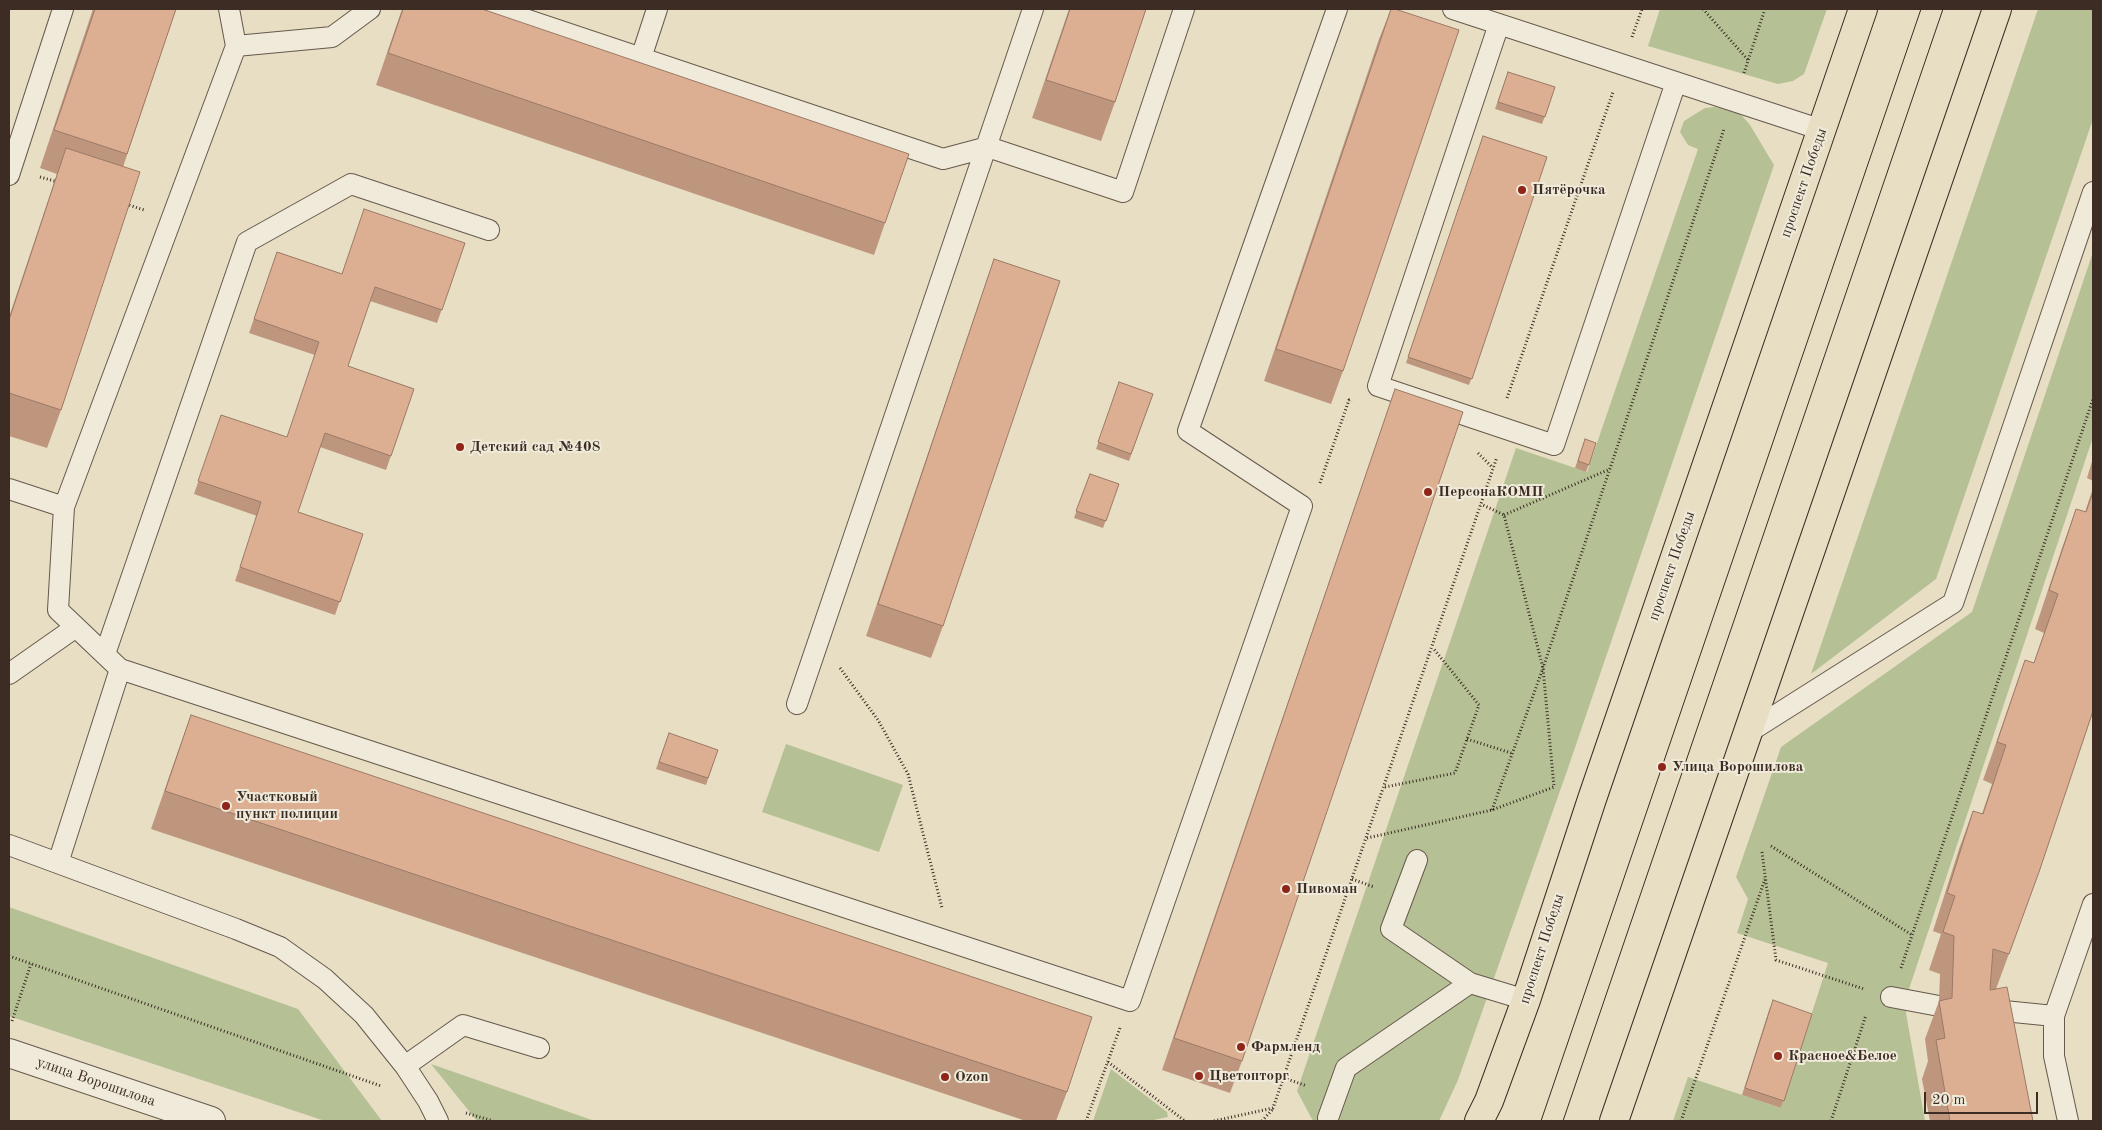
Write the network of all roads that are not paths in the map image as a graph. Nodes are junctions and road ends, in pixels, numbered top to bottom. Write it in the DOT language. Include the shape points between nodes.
graph roads {
  1 [pos="63,9"];
  2 [pos="229,9"];
  3 [pos="370,9"];
  4 [pos="494,9"];
  5 [pos="657,9"];
  6 [pos="1033,9"];
  7 [pos="1184,9"];
  8 [pos="1337,9"];
  9 [pos="1453,9"];
  10 [pos="1863,9"];
  11 [pos="1997,9"];
  12 [pos="1499,24"];
  13 [pos="236,46"];
  14 [pos="641,58"];
  15 [pos="1676,82"];
  16 [pos="1822,130"];
  17 [pos="988,147"];
  18 [pos="10,171"];
  19 [pos="2093,192"];
  20 [pos="489,230"];
  21 [pos="9,489"];
  22 [pos="64,507"];
  23 [pos="76,627"];
  24 [pos="105,654"];
  25 [pos="120,669"];
  26 [pos="9,674"];
  27 [pos="798,704"];
  28 [pos="1749,732"];
  29 [pos="9,845"];
  30 [pos="1417,860"];
  31 [pos="58,863"];
  32 [pos="2093,904"];
  33 [pos="1470,983"];
  34 [pos="1882,995"];
  35 [pos="1526,1000"];
  36 [pos="1938,1006"];
  37 [pos="1978,1008"];
  38 [pos="2054,1016"];
  39 [pos="538,1048"];
  40 [pos="9,1053"];
  41 [pos="405,1066"];
  42 [pos="1328,1118"];
  43 [pos="211,1121"];
  44 [pos="438,1121"];
  45 [pos="1478,1121"];
  46 [pos="1614,1121"];
  47 [pos="2068,1121"];
  1 -- 18 [label="lane"];
  2 -- 13 [label="lane"];
  3 -- 13 [label="lane" via="332,36"];
  4 -- 14 [label="lane"];
  5 -- 14 [label="lane"];
  6 -- 17 [label="lane"];
  7 -- 17 [label="lane" via="1123,192"];
  8 -- 25 [label="lane" via="1188,431 1302,506 1130,1001"];
  9 -- 12 [label="lane"];
  10 -- 16 [label="main road, проспект Победы"];
  11 -- 28 [label="main road"];
  12 -- 15 [label="lane"];
  12 -- 15 [label="lane" via="1378,386 1554,445"];
  13 -- 22 [label="lane"];
  14 -- 17 [label="lane" via="943,159"];
  15 -- 16 [label="lane"];
  16 -- 35 [label="main road, проспект Победы"];
  17 -- 27 [label="lane"];
  19 -- 28 [label="lane" via="1953,603"];
  20 -- 24 [label="lane" via="350,184 247,242"];
  21 -- 22 [label="lane"];
  22 -- 23 [label="lane" via="58,610"];
  23 -- 24 [label="lane"];
  23 -- 26 [label="lane"];
  24 -- 25 [label="lane"];
  25 -- 31 [label="lane"];
  28 -- 46 [label="main road"];
  29 -- 31 [label="lane"];
  30 -- 33 [label="lane" via="1392,929"];
  31 -- 41 [label="lane" via="280,947 325,979 364,1015"];
  32 -- 38 [label="lane"];
  33 -- 35 [label="lane"];
  33 -- 42 [label="lane" via="1346,1068"];
  34 -- 36 [label="lane"];
  35 -- 45 [label="main road, проспект Победы" via="1490,1101"];
  37 -- 38 [label="lane"];
  38 -- 47 [label="lane" via="2054,1056"];
  39 -- 41 [label="lane" via="464,1024"];
  40 -- 43 [label="street, улица Ворошилова"];
  41 -- 44 [label="lane"];
}
